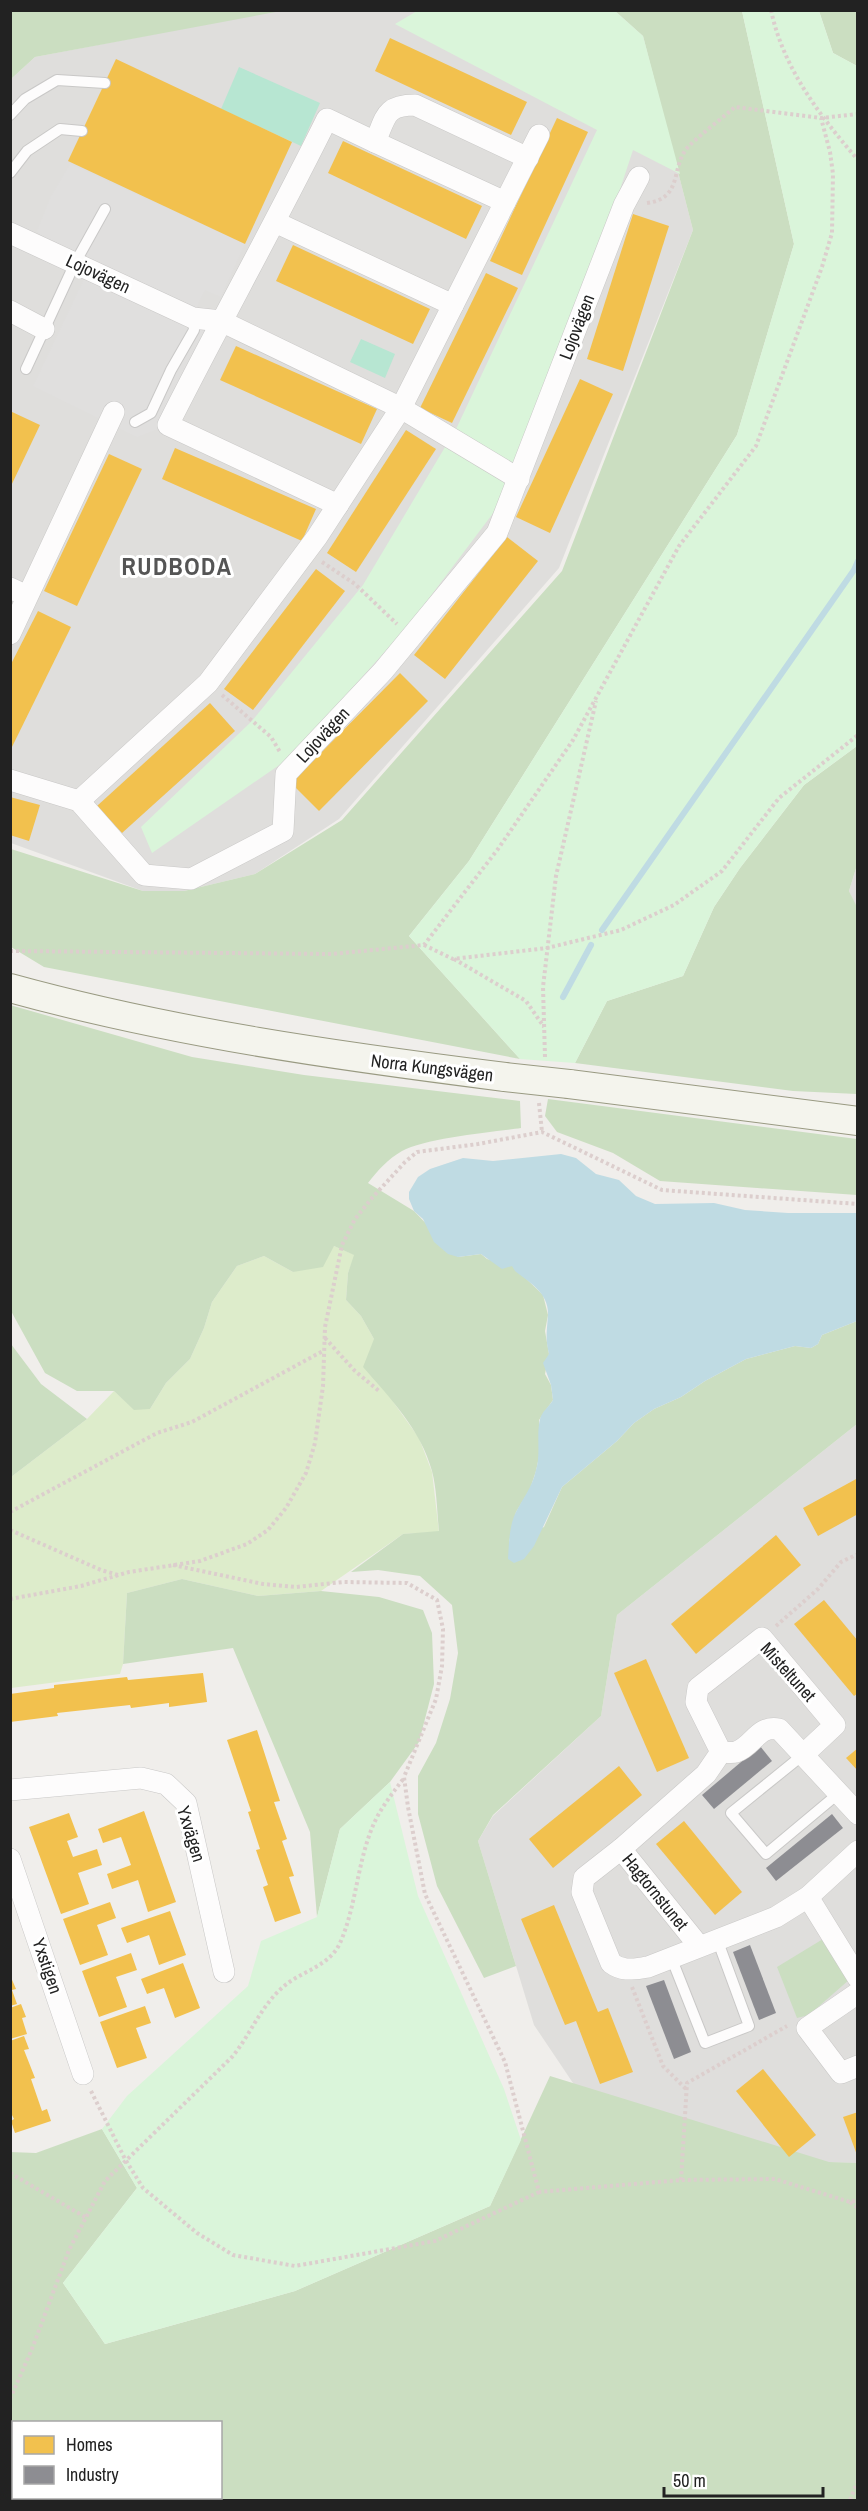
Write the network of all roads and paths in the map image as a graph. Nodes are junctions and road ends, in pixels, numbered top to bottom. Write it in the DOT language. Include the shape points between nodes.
graph roads {
  1 [pos="771,10"];
  2 [pos="105,83"];
  3 [pos="10,114"];
  4 [pos="858,114"];
  5 [pos="821,118"];
  6 [pos="82,131"];
  7 [pos="539,135"];
  8 [pos="375,142"];
  9 [pos="528,158"];
  10 [pos="858,160"];
  11 [pos="10,173"];
  12 [pos="639,177"];
  13 [pos="505,202"];
  14 [pos="624,205"];
  15 [pos="105,208"];
  16 [pos="275,222"];
  17 [pos="10,233"];
  18 [pos="75,263"];
  19 [pos="453,305"];
  20 [pos="10,311"];
  21 [pos="194,318"];
  22 [pos="220,321"];
  23 [pos="44,329"];
  24 [pos="26,369"];
  25 [pos="401,408"];
  26 [pos="114,412"];
  27 [pos="135,422"];
  28 [pos="519,479"];
  29 [pos="338,505"];
  30 [pos="307,551"];
  31 [pos="19,592"];
  32 [pos="10,634"];
  33 [pos="411,637"];
  34 [pos="208,683"];
  35 [pos="597,698"];
  36 [pos="858,735"];
  37 [pos="286,774"];
  38 [pos="10,780"];
  39 [pos="79,801"];
  40 [pos="424,945"];
  41 [pos="547,948"];
  42 [pos="10,951"];
  43 [pos="453,959"];
  44 [pos="10,988"];
  45 [pos="545,1028"];
  46 [pos="544,1062"];
  47 [pos="540,1095"];
  48 [pos="858,1122"];
  49 [pos="542,1132"];
  50 [pos="858,1204"];
  51 [pos="324,1338"];
  52 [pos="324,1350"];
  53 [pos="379,1391"];
  54 [pos="10,1512"];
  55 [pos="10,1530"];
  56 [pos="858,1554"];
  57 [pos="173,1565"];
  58 [pos="119,1575"];
  59 [pos="10,1599"];
  60 [pos="762,1638"];
  61 [pos="721,1752"];
  62 [pos="804,1754"];
  63 [pos="404,1777"];
  64 [pos="10,1790"];
  65 [pos="839,1793"];
  66 [pos="858,1814"];
  67 [pos="621,1849"];
  68 [pos="858,1851"];
  69 [pos="10,1859"];
  70 [pos="808,1897"];
  71 [pos="708,1942"];
  72 [pos="671,1957"];
  73 [pos="633,1969"];
  74 [pos="224,1972"];
  75 [pos="858,1978"];
  76 [pos="858,1993"];
  77 [pos="807,2028"];
  78 [pos="858,2066"];
  79 [pos="83,2074"];
  80 [pos="686,2089"];
  81 [pos="125,2159"];
  82 [pos="10,2173"];
  83 [pos="681,2180"];
  84 [pos="539,2192"];
  85 [pos="858,2200"];
  86 [pos="850,2202"];
  87 [pos="858,2208"];
  88 [pos="85,2217"];
  89 [pos="10,2399"];
  90 [pos="858,2480"];
  91 [pos="850,2500"];
  1 -- 5 [label="path" via="777,36"];
  2 -- 3 [label="lane" via="57,80 25,99"];
  4 -- 5 [label="path"];
  5 -- 10 [label="path"];
  5 -- 14 [label="path" via="735,107 686,149 671,191 662,199"];
  5 -- 35 [label="path" via="833,174 832,233 756,446 679,546"];
  6 -- 11 [label="lane" via="60,129 27,151"];
  7 -- 9 [label="street"];
  8 -- 9 [label="street" via="390,110 415,105"];
  8 -- 13 [label="street"];
  8 -- 16 [label="street" via="327,119"];
  9 -- 13 [label="street"];
  12 -- 14 [label="street, Lojovägen"];
  13 -- 19 [label="street"];
  14 -- 28 [label="street, Lojovägen"];
  15 -- 18 [label="lane"];
  16 -- 19 [label="street"];
  16 -- 22 [label="street"];
  17 -- 18 [label="street, Lojovägen"];
  18 -- 21 [label="street, Lojovägen"];
  18 -- 23 [label="lane"];
  19 -- 25 [label="street"];
  20 -- 23 [label="street"];
  21 -- 22 [label="street, Lojovägen"];
  21 -- 27 [label="lane" via="194,330 151,413"];
  22 -- 25 [label="street, Lojovägen"];
  22 -- 29 [label="street" via="168,425"];
  23 -- 24 [label="lane"];
  25 -- 28 [label="street, Lojovägen"];
  25 -- 29 [label="street"];
  26 -- 31 [label="street"];
  28 -- 33 [label="street, Lojovägen" via="497,533"];
  29 -- 30 [label="street"];
  30 -- 33 [label="path" via="355,584"];
  30 -- 34 [label="street"];
  31 -- 32 [label="street"];
  33 -- 37 [label="street, Lojovägen"];
  34 -- 37 [label="path" via="271,737"];
  34 -- 39 [label="street"];
  35 -- 40 [label="path" via="498,849"];
  35 -- 41 [label="path" via="556,876"];
  36 -- 41 [label="path" via="778,798 722,871 674,905 621,930"];
  37 -- 39 [label="street, Lojovägen" via="283,831 191,879 144,874"];
  38 -- 39 [label="street"];
  40 -- 42 [label="path" via="332,954"];
  40 -- 43 [label="path"];
  41 -- 43 [label="path"];
  41 -- 45 [label="path" via="543,987"];
  43 -- 45 [label="path" via="526,1002"];
  44 -- 48 [label="main road, Norra Kungsvägen, bridge" via="209,1035 304,1051"];
  45 -- 46 [label="path"];
  47 -- 49 [label="path"];
  49 -- 50 [label="path" via="662,1190"];
  49 -- 51 [label="path" via="417,1152 405,1162 355,1219 342,1245"];
  51 -- 52 [label="path"];
  51 -- 53 [label="path"];
  52 -- 54 [label="path" via="192,1422 157,1433"];
  52 -- 57 [label="path" via="315,1443 306,1473 286,1508 268,1530 247,1544 200,1561"];
  55 -- 58 [label="path"];
  56 -- 60 [label="path" via="842,1563"];
  57 -- 58 [label="path"];
  57 -- 63 [label="path" via="296,1587 343,1582 406,1583 437,1600 443,1629 436,1700"];
  58 -- 59 [label="path" via="71,1589"];
  60 -- 61 [label="street, Misteltunet" via="698,1688 696,1702"];
  60 -- 62 [label="street, Misteltunet" via="836,1725"];
  61 -- 62 [label="street" via="737,1752 761,1731 774,1728"];
  61 -- 67 [label="street" via="706,1774"];
  62 -- 65 [label="street"];
  62 -- 65 [label="lane" via="731,1813 766,1854"];
  63 -- 81 [label="path" via="372,1828 334,1953 284,1986 266,2004 232,2057"];
  63 -- 84 [label="path" via="425,1894 505,2062"];
  64 -- 74 [label="street, Yxvägen" via="141,1778 166,1784 186,1803"];
  65 -- 66 [label="street"];
  67 -- 71 [label="street, Hagtornstunet"];
  67 -- 73 [label="street, Hagtornstunet" via="584,1878 582,1892 610,1963"];
  68 -- 70 [label="street, Hagtornstunet"];
  69 -- 79 [label="street, Yxstigen"];
  70 -- 71 [label="street, Hagtornstunet" via="776,1917"];
  70 -- 75 [label="street"];
  71 -- 72 [label="street, Hagtornstunet"];
  71 -- 72 [label="lane" via="749,2026 705,2043"];
  72 -- 73 [label="street, Hagtornstunet"];
  73 -- 80 [label="path" via="631,1985 652,2043 663,2066"];
  76 -- 77 [label="street"];
  77 -- 78 [label="street" via="841,2073"];
  77 -- 80 [label="path" via="788,2026 687,2083"];
  79 -- 81 [label="path"];
  80 -- 83 [label="path"];
  81 -- 84 [label="path" via="143,2187 197,2233 233,2255 295,2266 435,2241"];
  81 -- 88 [label="path" via="105,2181"];
  82 -- 88 [label="path"];
  83 -- 84 [label="path"];
  83 -- 86 [label="path" via="775,2179"];
  85 -- 86 [label="path"];
  86 -- 87 [label="path"];
  88 -- 89 [label="path"];
  90 -- 91 [label="path"];
}
